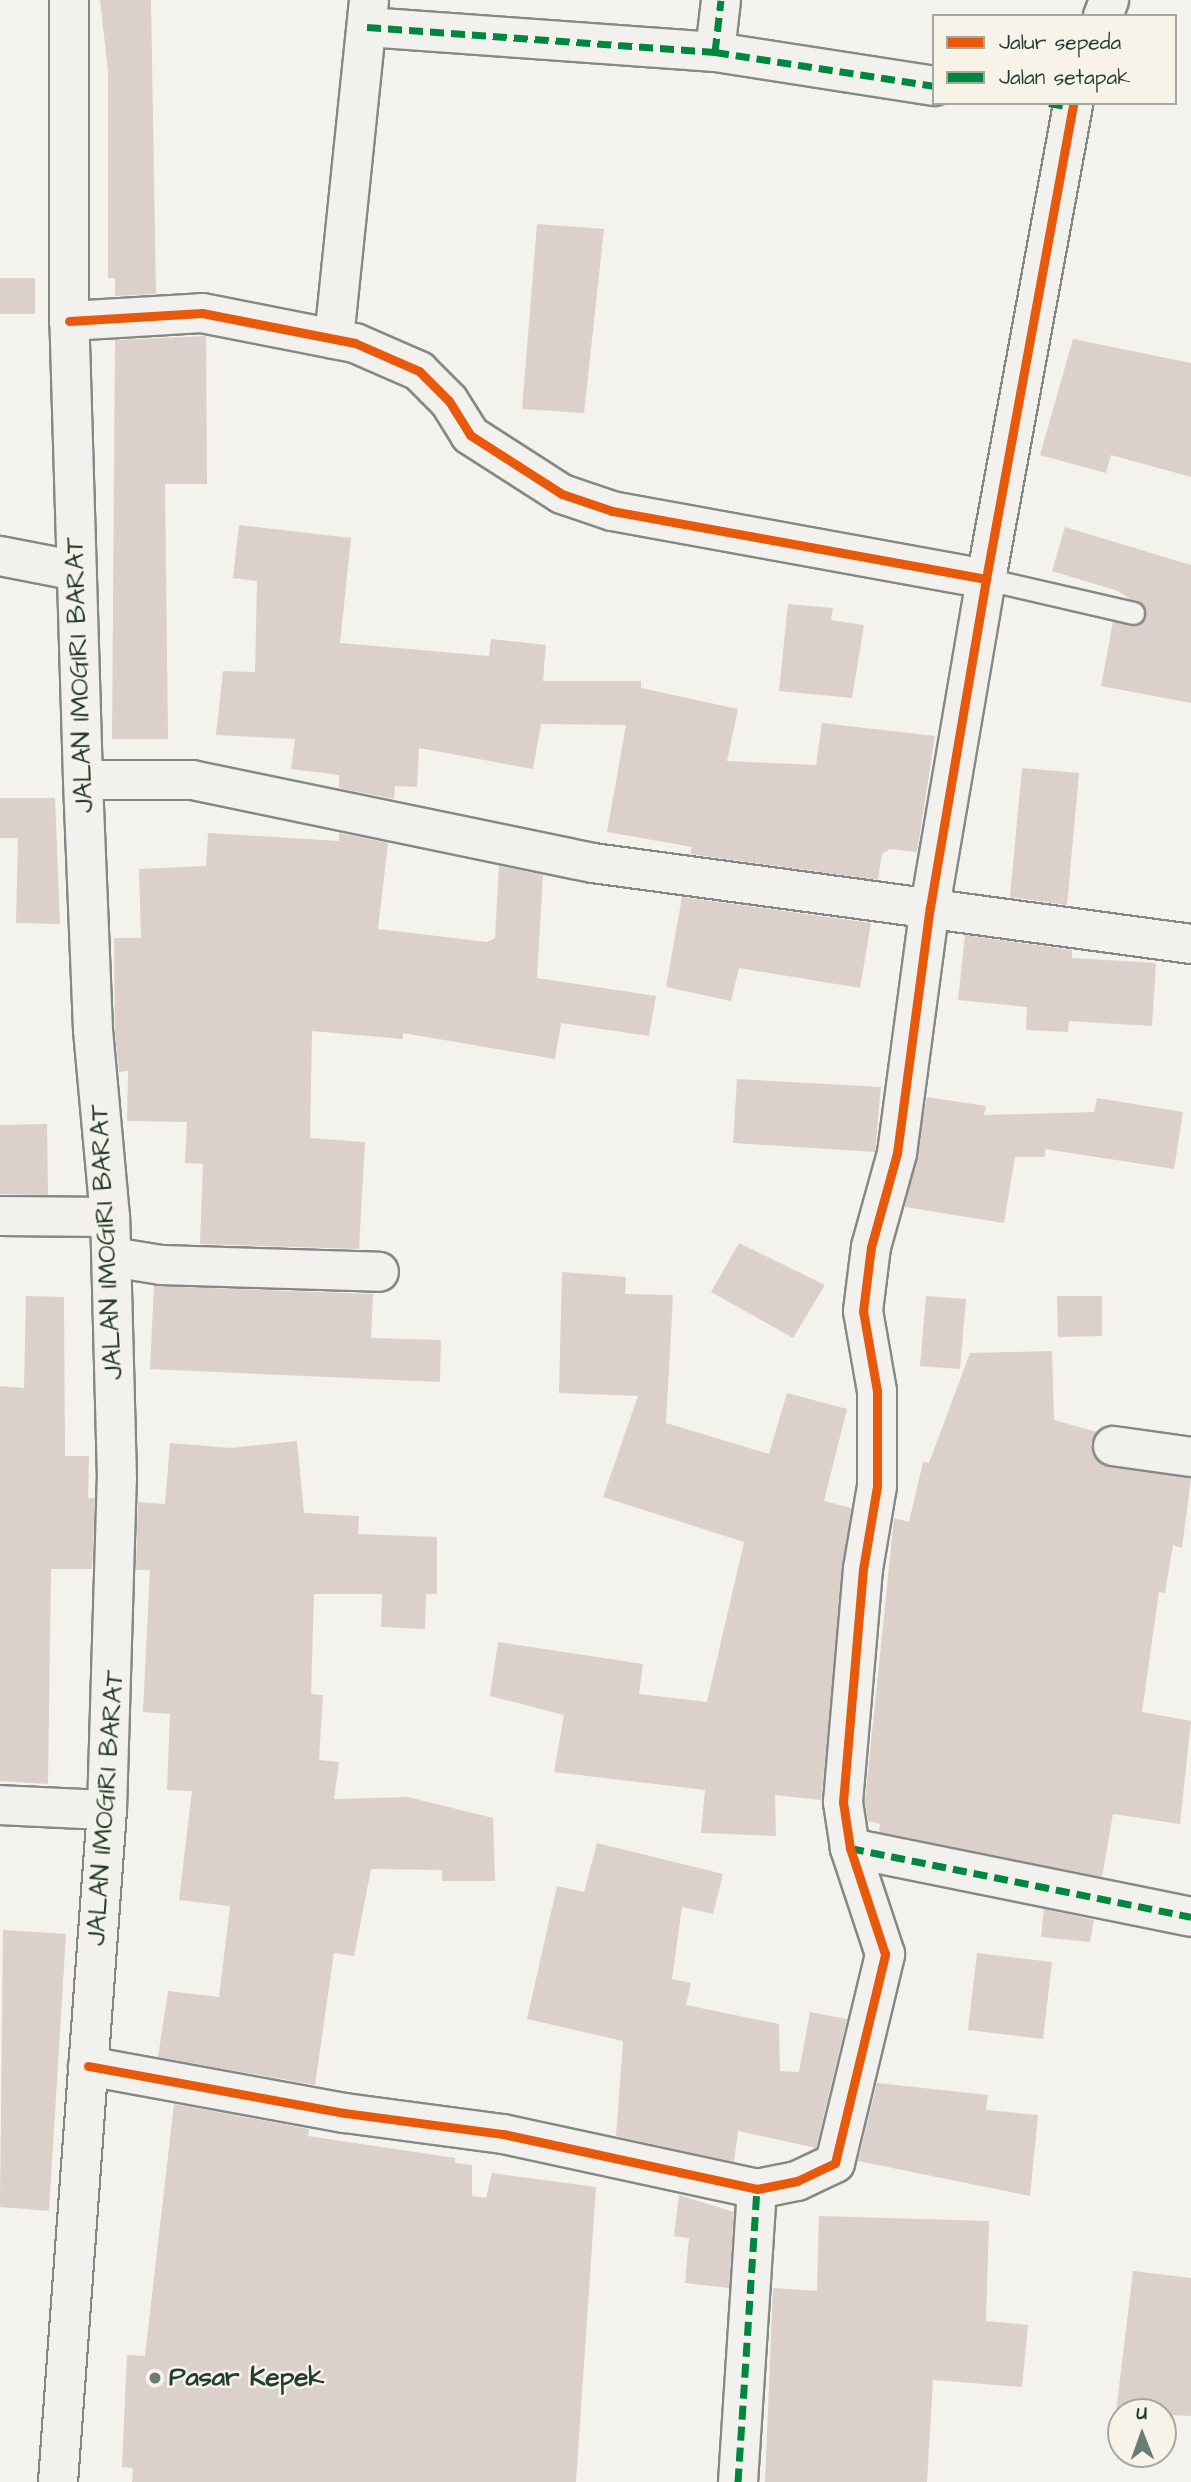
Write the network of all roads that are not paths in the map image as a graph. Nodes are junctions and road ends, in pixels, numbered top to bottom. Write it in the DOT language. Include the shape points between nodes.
graph roads {
  1 [pos="69,0"];
  2 [pos="721,0"];
  3 [pos="368,14"];
  4 [pos="715,52"];
  5 [pos="932,86"];
  6 [pos="1065,105"];
  7 [pos="86,319"];
  8 [pos="334,339"];
  9 [pos="0,556"];
  10 [pos="78,571"];
  11 [pos="986,579"];
  12 [pos="1133,613"];
  13 [pos="83,780"];
  14 [pos="930,907"];
  15 [pos="1191,944"];
  16 [pos="0,1216"];
  17 [pos="110,1217"];
  18 [pos="112,1257"];
  19 [pos="379,1272"];
  20 [pos="1113,1446"];
  21 [pos="1191,1457"];
  22 [pos="0,1805"];
  23 [pos="107,1810"];
  24 [pos="850,1849"];
  25 [pos="1191,1917"];
  26 [pos="88,2066"];
  27 [pos="757,2189"];
  28 [pos="58,2482"];
  29 [pos="738,2482"];
  1 -- 7 [label="street, JALAN IMOGIRI BARAT"];
  2 -- 4 [label="street"];
  3 -- 4 [label="street"];
  3 -- 8 [label="street"];
  4 -- 5 [label="street"];
  6 -- 11 [label="street"];
  7 -- 8 [label="street" via="202,313"];
  7 -- 10 [label="street, JALAN IMOGIRI BARAT"];
  8 -- 11 [label="street" via="419,371 449,401 470,435 562,494 612,511"];
  9 -- 10 [label="street"];
  10 -- 13 [label="street, JALAN IMOGIRI BARAT"];
  11 -- 12 [label="lane"];
  11 -- 14 [label="street"];
  13 -- 14 [label="street" via="192,780 593,863"];
  13 -- 17 [label="street, JALAN IMOGIRI BARAT" via="93,1030"];
  14 -- 15 [label="street"];
  14 -- 24 [label="street" via="897,1153 872,1247 863,1311 877,1391 878,1465 843,1802"];
  16 -- 17 [label="street"];
  17 -- 18 [label="street, JALAN IMOGIRI BARAT"];
  18 -- 19 [label="street" via="161,1265"];
  18 -- 23 [label="street, JALAN IMOGIRI BARAT" via="116,1623"];
  20 -- 21 [label="street"];
  22 -- 23 [label="street"];
  23 -- 26 [label="street, JALAN IMOGIRI BARAT"];
  24 -- 25 [label="street"];
  24 -- 27 [label="street" via="885,1954 835,2163 797,2181"];
  26 -- 27 [label="street" via="345,2113 503,2134"];
  26 -- 28 [label="street, JALAN IMOGIRI BARAT"];
  27 -- 29 [label="street"];
}
